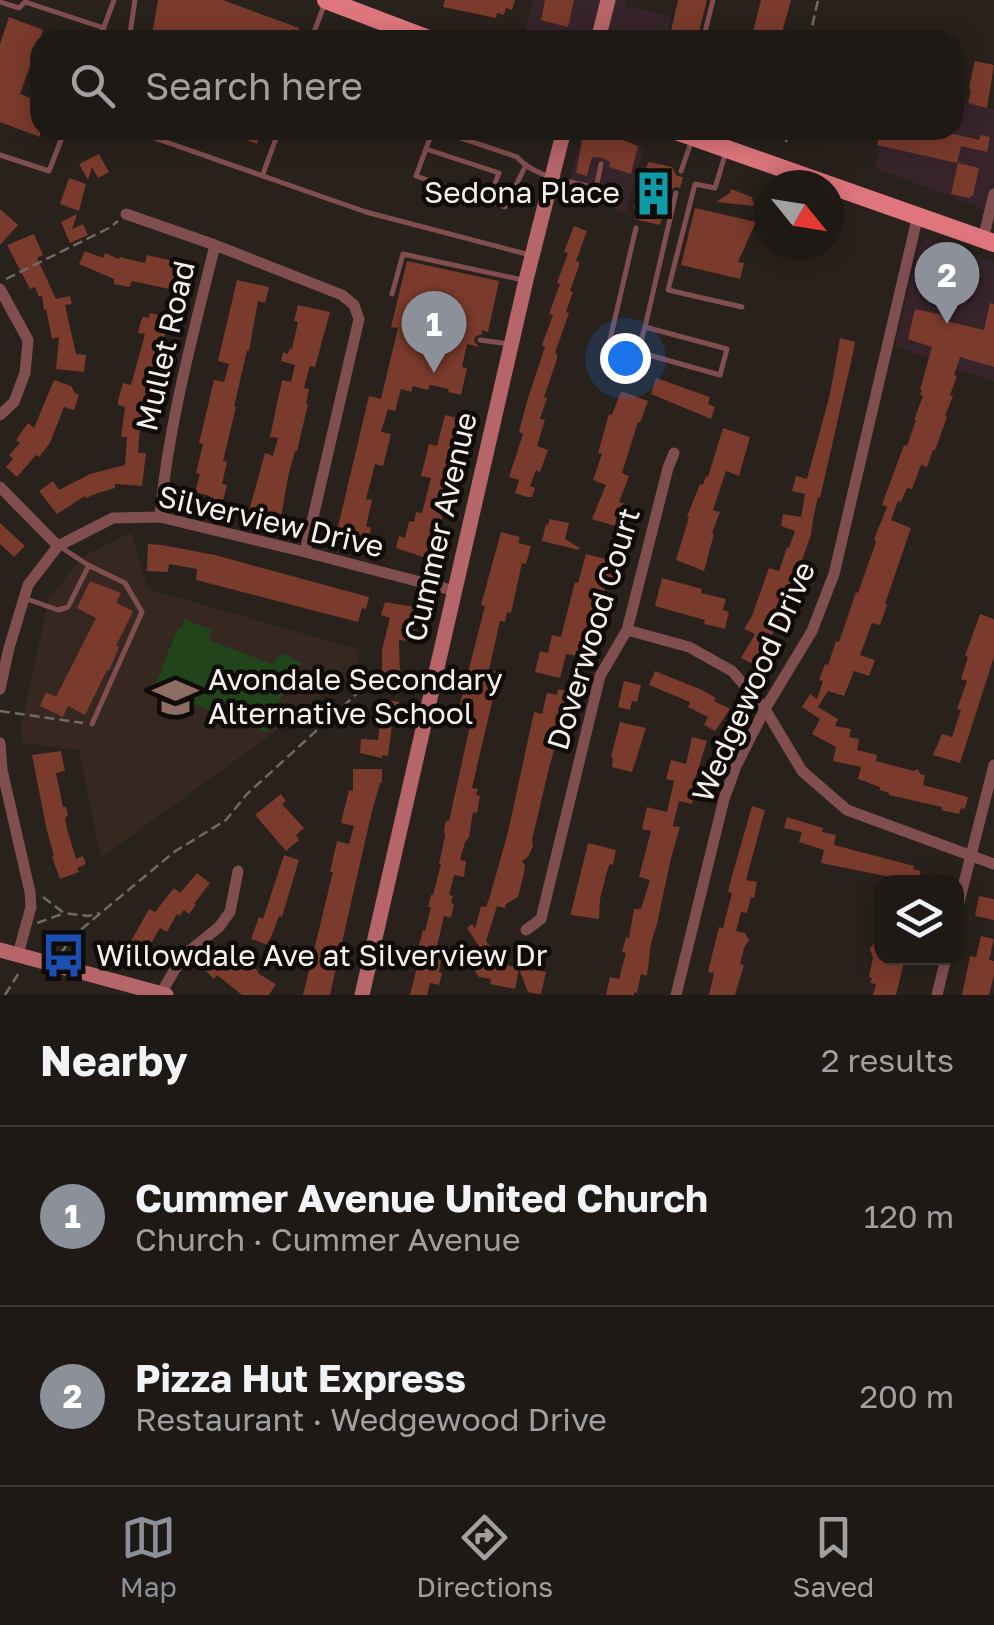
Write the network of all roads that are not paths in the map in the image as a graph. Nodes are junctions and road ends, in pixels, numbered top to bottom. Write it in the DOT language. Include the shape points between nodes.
graph roads {
  1 [pos="114,0"];
  2 [pos="134,0"];
  3 [pos="608,0"];
  4 [pos="713,0"];
  5 [pos="0,2"];
  6 [pos="334,2"];
  7 [pos="104,28"];
  8 [pos="130,30"];
  9 [pos="317,30"];
  10 [pos="405,30"];
  11 [pos="600,30"];
  12 [pos="706,30"];
  13 [pos="61,140"];
  14 [pos="161,140"];
  15 [pos="275,140"];
  16 [pos="430,140"];
  17 [pos="465,140"];
  18 [pos="562,140"];
  19 [pos="682,140"];
  20 [pos="703,140"];
  21 [pos="426,149"];
  22 [pos="727,149"];
  23 [pos="0,155"];
  24 [pos="601,164"];
  25 [pos="525,167"];
  26 [pos="682,171"];
  27 [pos="263,175"];
  28 [pos="553,176"];
  29 [pos="676,192"];
  30 [pos="994,194"];
  31 [pos="488,201"];
  32 [pos="126,214"];
  33 [pos="918,215"];
  34 [pos="636,228"];
  35 [pos="989,242"];
  36 [pos="215,245"];
  37 [pos="532,256"];
  38 [pos="526,280"];
  39 [pos="0,285"];
  40 [pos="392,294"];
  41 [pos="742,307"];
  42 [pos="645,326"];
  43 [pos="480,340"];
  44 [pos="512,344"];
  45 [pos="638,352"];
  46 [pos="0,415"];
  47 [pos="674,454"];
  48 [pos="0,487"];
  49 [pos="160,518"];
  50 [pos="58,546"];
  51 [pos="306,552"];
  52 [pos="88,566"];
  53 [pos="455,591"];
  54 [pos="24,598"];
  55 [pos="627,630"];
  56 [pos="0,689"];
  57 [pos="765,709"];
  58 [pos="92,724"];
  59 [pos="0,744"];
  60 [pos="994,765"];
  61 [pos="1,770"];
  62 [pos="971,856"];
  63 [pos="994,864"];
  64 [pos="238,871"];
  65 [pos="964,883"];
  66 [pos="526,930"];
  67 [pos="0,950"];
  68 [pos="23,956"];
  69 [pos="944,965"];
  70 [pos="164,994"];
  71 [pos="362,995"];
  72 [pos="676,995"];
  73 [pos="937,995"];
  1 -- 7 [label="lane"];
  2 -- 8 [label="lane"];
  3 -- 11 [label="street"];
  4 -- 12 [label="lane"];
  5 -- 7 [label="lane" via="20,8 25,2"];
  6 -- 9 [label="lane"];
  6 -- 10 [label="main road"];
  13 -- 23 [label="lane" via="49,171"];
  14 -- 27 [label="lane"];
  15 -- 27 [label="lane"];
  16 -- 21 [label="lane"];
  17 -- 25 [label="lane" via="517,157"];
  18 -- 28 [label="street, Cummer Avenue"];
  19 -- 26 [label="lane"];
  20 -- 22 [label="main road"];
  21 -- 31 [label="lane" via="416,176"];
  21 -- 31 [label="lane" via="498,172"];
  22 -- 33 [label="main road"];
  22 -- 41 [label="lane" via="715,188 695,184 668,290"];
  24 -- 28 [label="lane" via="596,188"];
  25 -- 28 [label="lane"];
  25 -- 31 [label="lane" via="505,207"];
  27 -- 37 [label="lane" via="366,212"];
  28 -- 37 [label="street, Cummer Avenue"];
  29 -- 42 [label="lane"];
  30 -- 35 [label="street"];
  32 -- 36 [label="street"];
  33 -- 35 [label="main road"];
  33 -- 57 [label="street, Wedgewood Drive" via="834,574 812,631"];
  34 -- 45 [label="lane" via="609,344"];
  36 -- 49 [label="street, Mullet Road" via="176,404"];
  36 -- 51 [label="street" via="354,305 358,319"];
  37 -- 38 [label="street, Cummer Avenue"];
  38 -- 40 [label="lane" via="403,254"];
  38 -- 44 [label="street, Cummer Avenue"];
  39 -- 46 [label="street" via="28,340 25,373 14,402"];
  42 -- 45 [label="lane"];
  42 -- 45 [label="lane" via="727,349 720,375"];
  43 -- 44 [label="lane"];
  44 -- 53 [label="street, Cummer Avenue"];
  47 -- 55 [label="street, Doverwood Court"];
  48 -- 50 [label="street"];
  49 -- 50 [label="street, Silverview Drive" via="112,518"];
  49 -- 51 [label="street, Silverview Drive"];
  50 -- 52 [label="lane"];
  50 -- 54 [label="street, Silverview Drive"];
  51 -- 53 [label="street, Silverview Drive"];
  52 -- 54 [label="lane" via="68,607"];
  52 -- 58 [label="lane" via="125,583 142,612"];
  53 -- 71 [label="street, Cummer Avenue"];
  54 -- 56 [label="street, Silverview Drive"];
  55 -- 57 [label="street" via="690,647 732,672"];
  55 -- 66 [label="street, Doverwood Court" via="600,676 541,919"];
  57 -- 62 [label="street" via="802,770 847,810"];
  57 -- 72 [label="street, Wedgewood Drive" via="724,799"];
  59 -- 61 [label="street"];
  60 -- 62 [label="street"];
  61 -- 68 [label="street" via="30,892"];
  62 -- 63 [label="street"];
  62 -- 65 [label="street"];
  64 -- 70 [label="street" via="230,912 183,956"];
  67 -- 68 [label="street"];
  68 -- 70 [label="street"];
  69 -- 73 [label="street"];
}
